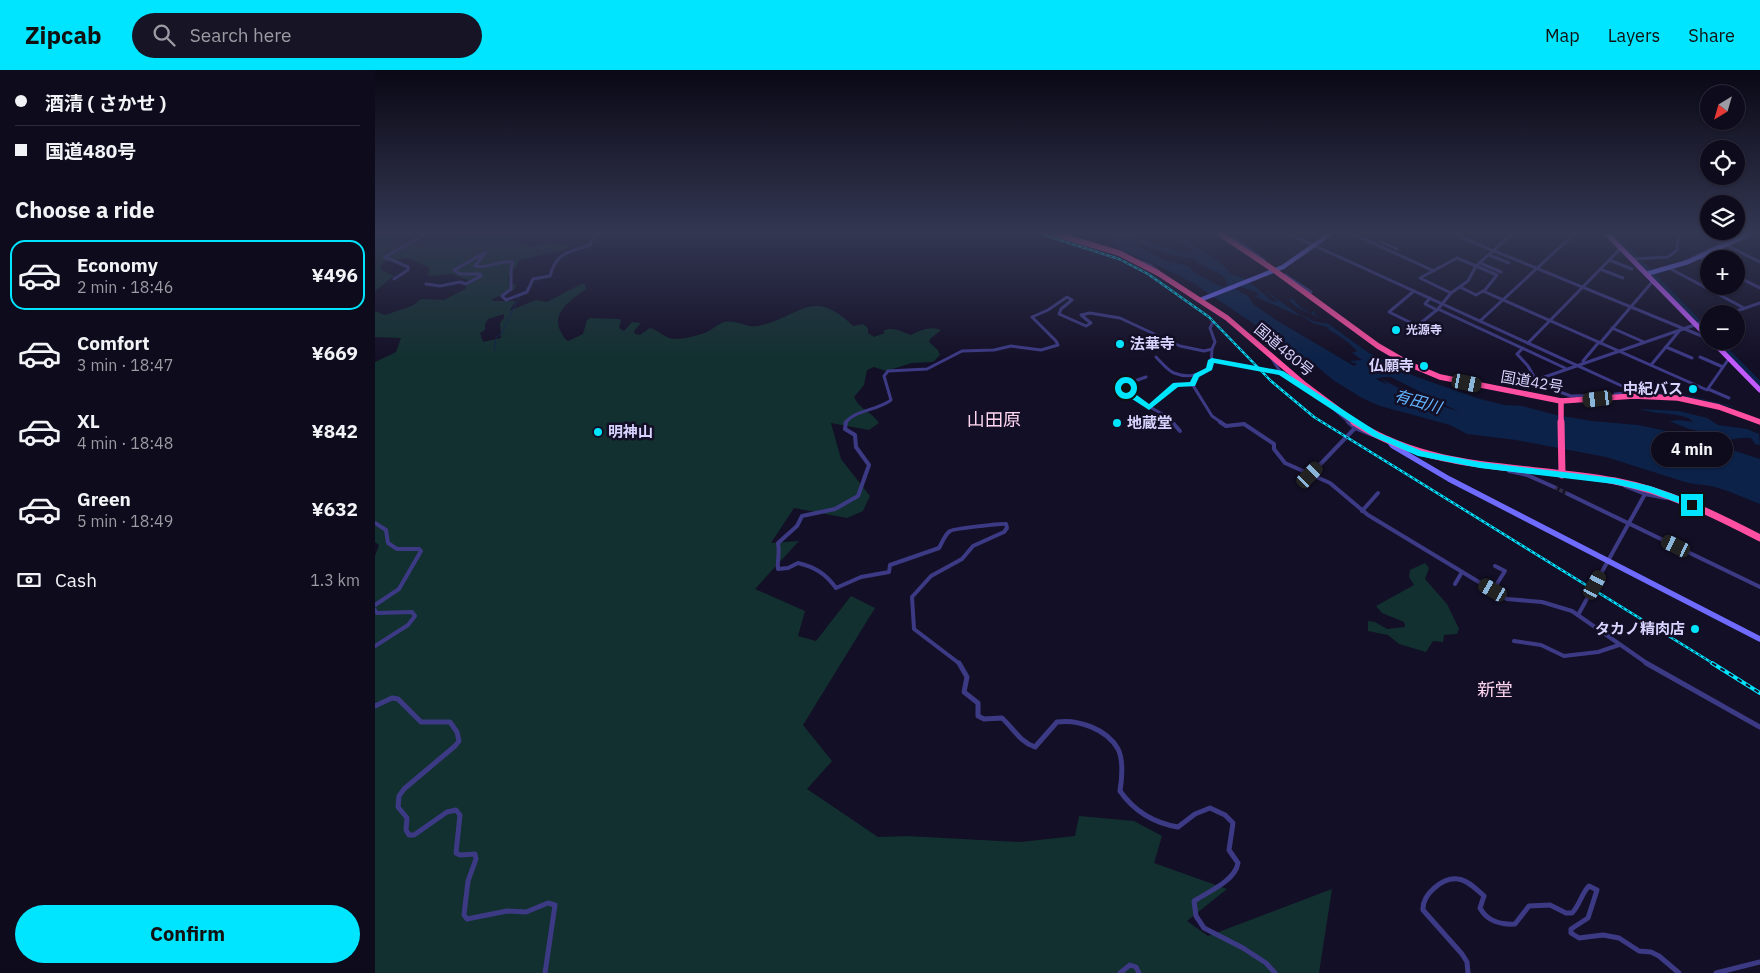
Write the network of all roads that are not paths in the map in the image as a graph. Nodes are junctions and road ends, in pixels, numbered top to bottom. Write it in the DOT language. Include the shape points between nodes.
graph roads {
  1 [pos="398,276"];
  2 [pos="481,276"];
  3 [pos="511,276"];
  4 [pos="549,276"];
  5 [pos="1162,276"];
  6 [pos="1259,276"];
  7 [pos="1282,276"];
  8 [pos="1286,276"];
  9 [pos="1381,276"];
  10 [pos="1423,276"];
  11 [pos="1471,276"];
  12 [pos="1496,276"];
  13 [pos="1529,276"];
  14 [pos="1554,276"];
  15 [pos="1594,276"];
  16 [pos="1618,276"];
  17 [pos="1651,276"];
  18 [pos="1684,276"];
  19 [pos="1623,278"];
  20 [pos="394,279"];
  21 [pos="1745,280"];
  22 [pos="1653,281"];
  23 [pos="426,284"];
  24 [pos="1460,286"];
  25 [pos="1583,288"];
  26 [pos="1760,288"];
  27 [pos="1414,291"];
  28 [pos="1483,291"];
  29 [pos="1311,292"];
  30 [pos="1451,292"];
  31 [pos="1430,298"];
  32 [pos="1201,300"];
  33 [pos="1503,300"];
  34 [pos="1760,303"];
  35 [pos="1442,304"];
  36 [pos="1738,305"];
  37 [pos="1630,307"];
  38 [pos="1745,308"];
  39 [pos="1437,309"];
  40 [pos="1213,320"];
  41 [pos="1481,321"];
  42 [pos="1550,321"];
  43 [pos="1698,323"];
  44 [pos="1417,326"];
  45 [pos="1475,326"];
  46 [pos="1700,326"];
  47 [pos="1612,328"];
  48 [pos="1681,329"];
  49 [pos="1432,333"];
  50 [pos="1700,336"];
  51 [pos="1509,342"];
  52 [pos="1600,342"];
  53 [pos="1644,342"];
  54 [pos="1528,343"];
  55 [pos="1667,347"];
  56 [pos="1523,348"];
  57 [pos="1212,349"];
  58 [pos="1618,350"];
  59 [pos="1721,350"];
  60 [pos="1517,354"];
  61 [pos="1271,356"];
  62 [pos="1155,357"];
  63 [pos="1700,357"];
  64 [pos="1692,358"];
  65 [pos="1212,360"];
  66 [pos="1730,360"];
  67 [pos="1582,362"];
  68 [pos="1576,364"];
  69 [pos="1651,365"];
  70 [pos="1723,367"];
  71 [pos="1565,368"];
  72 [pos="1281,373"];
  73 [pos="1196,376"];
  74 [pos="1146,377"];
  75 [pos="1535,380"];
  76 [pos="1193,385"];
  77 [pos="1708,389"];
  78 [pos="1629,390"];
  79 [pos="1760,390"];
  80 [pos="1613,396"];
  81 [pos="1661,396"];
  82 [pos="1729,398"];
  83 [pos="1324,400"];
  84 [pos="1561,402"];
  85 [pos="1332,406"];
  86 [pos="1149,407"];
  87 [pos="1760,422"];
  88 [pos="1355,428"];
  89 [pos="1180,431"];
  90 [pos="1376,435"];
  91 [pos="1389,441"];
  92 [pos="1491,466"];
  93 [pos="1562,472"];
  94 [pos="1310,475"];
  95 [pos="1614,481"];
  96 [pos="1554,487"];
  97 [pos="1378,493"];
  98 [pos="1569,494"];
  99 [pos="1645,494"];
  100 [pos="1692,505"];
  101 [pos="1363,511"];
  102 [pos="375,523"];
  103 [pos="1629,523"];
  104 [pos="1760,538"];
  105 [pos="1608,561"];
  106 [pos="1495,566"];
  107 [pos="1462,572"];
  108 [pos="1455,584"];
  109 [pos="1760,587"];
  110 [pos="1493,590"];
  111 [pos="375,605"];
  112 [pos="375,610"];
  113 [pos="1578,615"];
  114 [pos="1760,639"];
  115 [pos="1514,641"];
  116 [pos="1619,645"];
  117 [pos="375,646"];
  118 [pos="375,706"];
  119 [pos="1760,727"];
  120 [pos="1760,962"];
  121 [pos="545,973"];
  122 [pos="1120,973"];
  123 [pos="1139,973"];
  124 [pos="1275,973"];
  125 [pos="1468,973"];
  126 [pos="1679,973"];
  127 [pos="1716,973"];
  1 -- 20 [label="street"];
  2 -- 23 [label="street" via="466,284"];
  3 -- 4 [label="street" via="511,289 502,296 506,300 527,292 533,279"];
  5 -- 32 [label="highway, 国道480号"];
  6 -- 32 [label="street"];
  7 -- 84 [label="highway, 国道42号" via="1377,346 1409,364 1440,377"];
  8 -- 29 [label="street"];
  9 -- 27 [label="street"];
  10 -- 30 [label="street" via="1420,278"];
  11 -- 24 [label="street"];
  12 -- 28 [label="street"];
  13 -- 33 [label="street"];
  14 -- 25 [label="street"];
  15 -- 25 [label="street"];
  16 -- 19 [label="street"];
  17 -- 22 [label="main road"];
  18 -- 36 [label="street"];
  21 -- 26 [label="street"];
  22 -- 37 [label="street"];
  22 -- 43 [label="main road"];
  24 -- 28 [label="street" via="1476,295"];
  24 -- 30 [label="street"];
  25 -- 37 [label="street"];
  25 -- 42 [label="street"];
  27 -- 31 [label="street"];
  27 -- 44 [label="street" via="1389,312"];
  28 -- 33 [label="street"];
  30 -- 35 [label="street"];
  31 -- 35 [label="street"];
  31 -- 39 [label="street" via="1425,304"];
  32 -- 40 [label="street" via="1214,311"];
  32 -- 61 [label="highway, 国道480号"];
  33 -- 41 [label="street"];
  33 -- 42 [label="street"];
  34 -- 38 [label="street"];
  35 -- 39 [label="street"];
  35 -- 41 [label="street"];
  37 -- 47 [label="street"];
  37 -- 48 [label="street"];
  39 -- 44 [label="street"];
  39 -- 45 [label="street"];
  40 -- 57 [label="street" via="1210,328 1215,340"];
  41 -- 45 [label="street"];
  41 -- 54 [label="street"];
  42 -- 52 [label="street"];
  42 -- 54 [label="street"];
  43 -- 46 [label="main road"];
  43 -- 48 [label="street"];
  44 -- 49 [label="street"];
  45 -- 51 [label="street"];
  47 -- 52 [label="street"];
  47 -- 53 [label="street"];
  48 -- 50 [label="street"];
  48 -- 53 [label="street"];
  48 -- 55 [label="street"];
  51 -- 56 [label="street"];
  51 -- 60 [label="street"];
  52 -- 58 [label="street"];
  52 -- 67 [label="street"];
  53 -- 58 [label="street"];
  54 -- 56 [label="street"];
  54 -- 68 [label="street"];
  55 -- 64 [label="street"];
  55 -- 69 [label="street"];
  56 -- 60 [label="street"];
  56 -- 71 [label="street"];
  57 -- 65 [label="street"];
  57 -- 124 [label="street" via="1203,353 1190,350 1120,318 1091,312 1081,315 1091,324 1086,326 1059,314 1072,300 1067,297 1031,317 1056,340 1058,345 1053,348 1041,350 1011,346 962,351 927,368 888,371 885,376 891,400 850,418 844,424 845,429 855,434 856,447 869,465 858,496 844,506 802,516 797,526 778,543 777,566 778,569 788,568 798,563 814,567 829,578 835,588 861,577 889,572 891,565 901,560 939,548 953,529 1006,524 1004,532 973,546 962,559 931,576 917,590 912,597 914,629 949,654 963,669 967,678 964,692 978,702 978,716 984,719 1003,718 1022,742 1035,747 1057,722 1087,726 1115,744 1123,774 1120,791 1128,802 1150,818 1178,826 1210,808 1233,823 1229,850 1238,863 1237,870 1193,901 1196,916 1204,928 1243,948"];
  58 -- 67 [label="street"];
  58 -- 69 [label="street"];
  59 -- 66 [label="main road"];
  60 -- 75 [label="street"];
  61 -- 72 [label="street"];
  61 -- 83 [label="highway, 国道480号"];
  62 -- 73 [label="street" via="1173,374"];
  63 -- 70 [label="street"];
  65 -- 72 [label="street"];
  65 -- 73 [label="street" via="1209,369"];
  66 -- 70 [label="street"];
  66 -- 79 [label="main road"];
  67 -- 68 [label="street"];
  68 -- 71 [label="street"];
  68 -- 78 [label="street"];
  69 -- 77 [label="street"];
  70 -- 77 [label="street"];
  71 -- 75 [label="street"];
  72 -- 83 [label="street"];
  73 -- 76 [label="street"];
  74 -- 86 [label="street" via="1129,383 1126,388"];
  75 -- 80 [label="street" via="1569,395"];
  76 -- 86 [label="street" via="1176,384"];
  76 -- 94 [label="street" via="1212,416 1226,426 1245,424 1274,444 1283,461"];
  77 -- 82 [label="street"];
  78 -- 80 [label="street" via="1629,393"];
  78 -- 81 [label="street"];
  80 -- 81 [label="highway, 国道42号"];
  80 -- 84 [label="highway, 国道42号"];
  81 -- 87 [label="highway, 国道42号" via="1711,405"];
  83 -- 85 [label="highway, 国道480号"];
  84 -- 93 [label="highway"];
  85 -- 88 [label="street"];
  85 -- 90 [label="highway, 国道480号"];
  86 -- 89 [label="street" via="1168,417"];
  88 -- 90 [label="street"];
  88 -- 94 [label="street"];
  90 -- 91 [label="highway, 国道480号"];
  91 -- 92 [label="highway, 国道480号" via="1437,458"];
  91 -- 105 [label="street" via="1449,479"];
  92 -- 93 [label="highway, 国道480号"];
  92 -- 96 [label="street" via="1527,475"];
  93 -- 95 [label="highway, 国道480号"];
  94 -- 101 [label="street" via="1331,483"];
  95 -- 99 [label="street"];
  95 -- 100 [label="highway, 国道480号" via="1650,489"];
  97 -- 101 [label="street"];
  98 -- 103 [label="street"];
  99 -- 100 [label="street"];
  99 -- 103 [label="street"];
  100 -- 104 [label="highway, 国道480号"];
  101 -- 107 [label="street"];
  102 -- 111 [label="street" via="386,530 388,543 393,548 421,551 399,589"];
  103 -- 105 [label="street"];
  103 -- 109 [label="street"];
  105 -- 113 [label="street"];
  105 -- 114 [label="street"];
  106 -- 110 [label="street" via="1505,571"];
  107 -- 108 [label="street"];
  107 -- 110 [label="street"];
  110 -- 113 [label="street" via="1510,600 1553,605"];
  112 -- 117 [label="street" via="412,612 415,616"];
  113 -- 116 [label="street"];
  115 -- 116 [label="street" via="1541,645 1564,656 1593,654"];
  116 -- 119 [label="street"];
  118 -- 121 [label="street" via="392,698 398,699 421,722 450,722 455,728 459,741 455,746 399,796 398,807 407,818 406,830 409,835 414,835 447,812 456,810 460,815 456,853 475,854 476,858 468,881 464,915 467,919 507,911 526,912 548,903 555,906"];
  120 -- 127 [label="street"];
  122 -- 123 [label="street" via="1130,965"];
  125 -- 126 [label="street" via="1462,954 1422,906 1423,900 1433,891 1457,879 1484,896 1480,908 1485,916 1507,926 1515,924 1529,906 1551,905 1566,914 1572,913 1585,889 1594,887 1597,890 1588,918 1571,929 1571,934 1579,938 1603,935 1619,938 1639,951 1659,956"];
}
